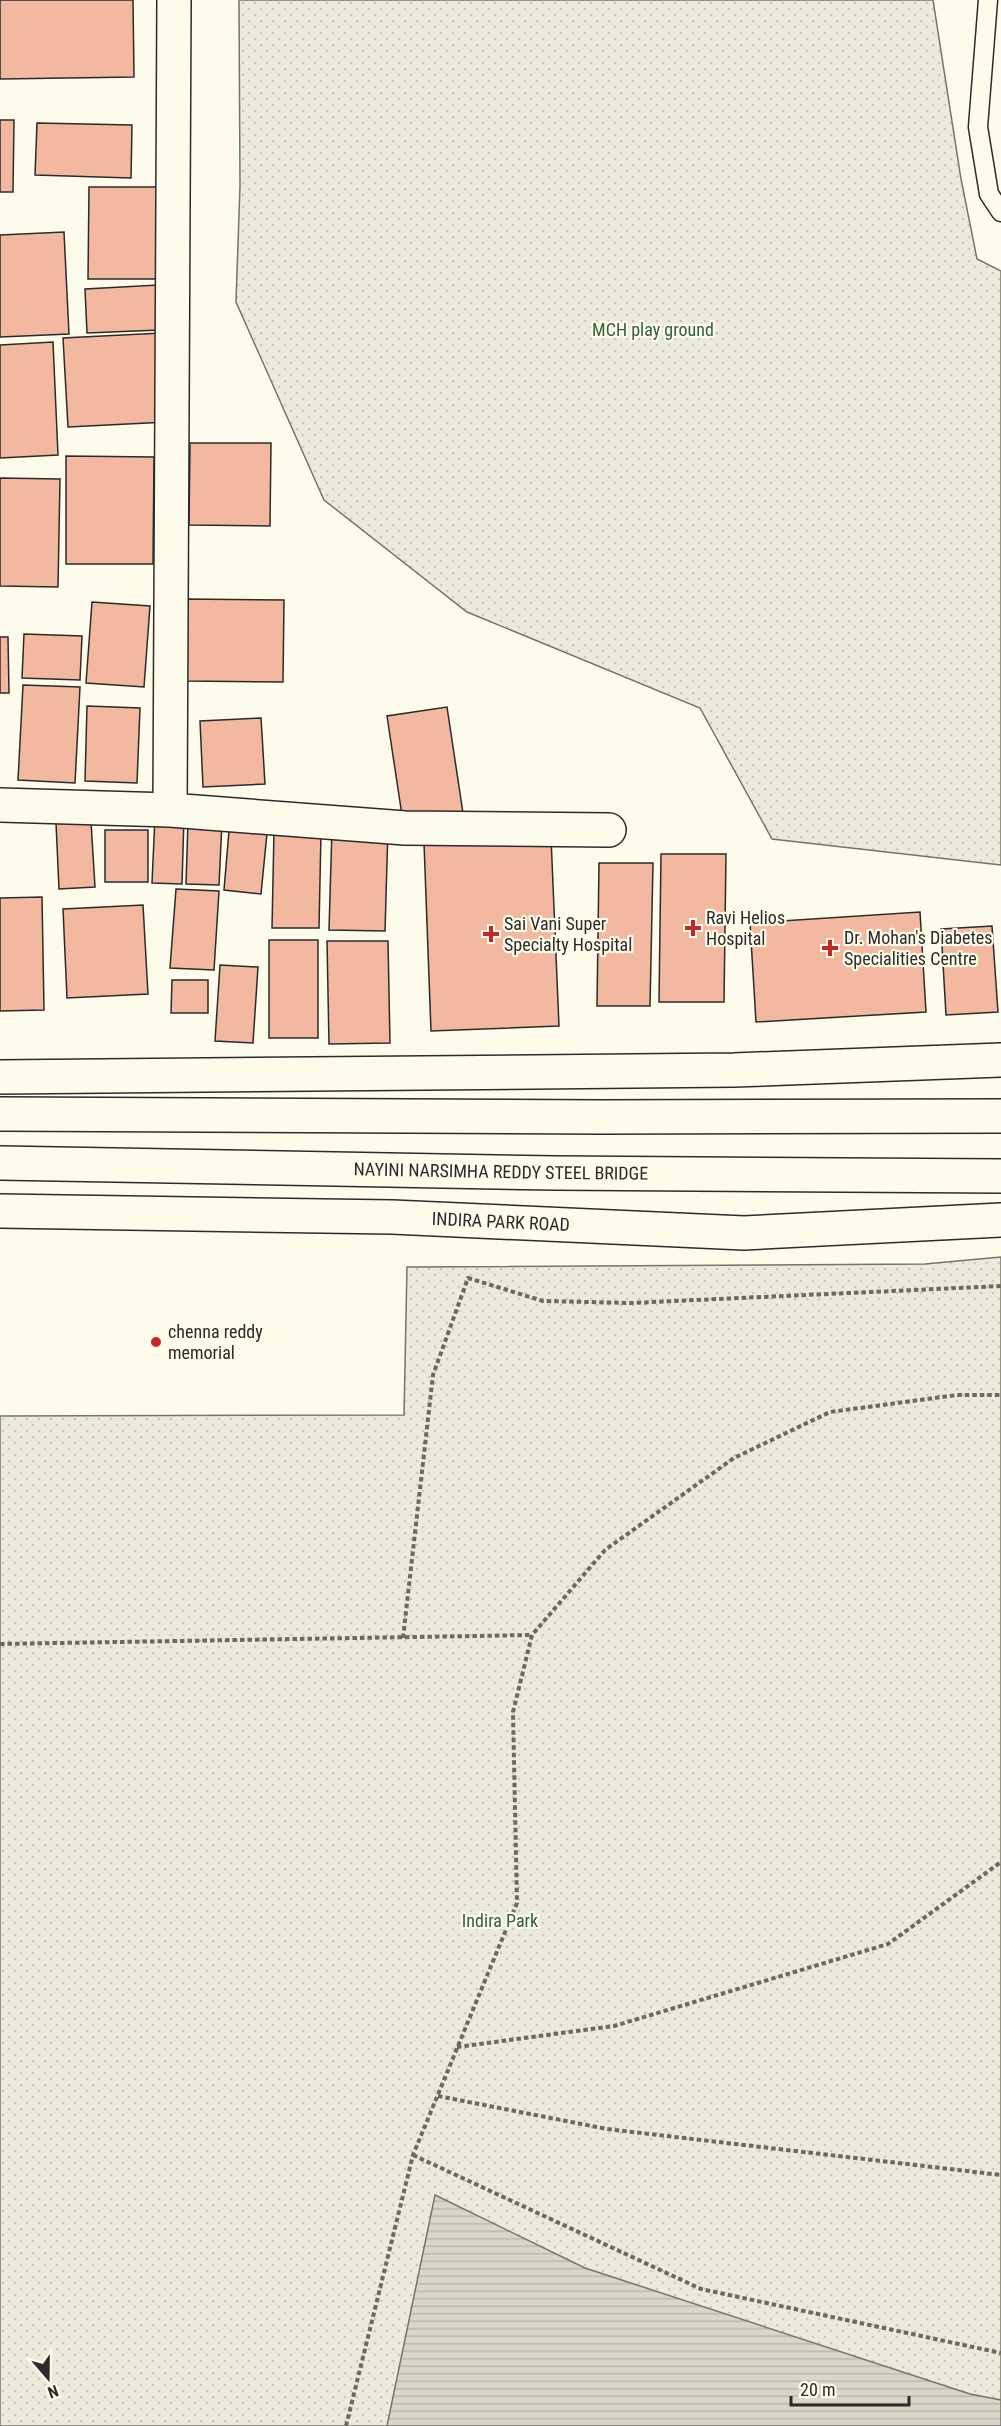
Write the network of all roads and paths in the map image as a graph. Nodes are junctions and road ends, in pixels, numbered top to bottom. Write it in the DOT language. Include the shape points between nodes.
graph roads {
  1 [pos="174,0"];
  2 [pos="988,0"];
  3 [pos="1001,212"];
  4 [pos="0,805"];
  5 [pos="170,810"];
  6 [pos="609,830"];
  7 [pos="1001,1060"];
  8 [pos="0,1077"];
  9 [pos="0,1114"];
  10 [pos="1001,1116"];
  11 [pos="0,1163"];
  12 [pos="1001,1176"];
  13 [pos="8,1212"];
  14 [pos="1001,1220"];
  15 [pos="1001,1286"];
  16 [pos="1001,1395"];
  17 [pos="532,1635"];
  18 [pos="403,1638"];
  19 [pos="0,1644"];
  20 [pos="1001,1862"];
  21 [pos="457,2047"];
  22 [pos="437,2096"];
  23 [pos="413,2155"];
  24 [pos="1001,2175"];
  25 [pos="1001,2353"];
  26 [pos="346,2426"];
  1 -- 5 [label="main road"];
  2 -- 3 [label="lane" via="978,127 989,194"];
  4 -- 5 [label="main road"];
  5 -- 6 [label="main road" via="405,828"];
  7 -- 8 [label="main road" via="734,1070"];
  9 -- 10 [label="main road"];
  11 -- 12 [label="main road, NAYINI NARSIMHA REDDY STEEL BRIDGE"];
  13 -- 14 [label="main road, INDIRA PARK ROAD" via="392,1217 744,1233"];
  15 -- 18 [label="path" via="631,1303 543,1301 468,1278 433,1375"];
  16 -- 17 [label="path" via="957,1395 830,1412 734,1458 605,1550"];
  17 -- 18 [label="path"];
  17 -- 21 [label="path" via="513,1712 517,1902"];
  18 -- 19 [label="path"];
  20 -- 21 [label="path" via="888,1944 614,2026"];
  21 -- 22 [label="path"];
  22 -- 23 [label="path"];
  22 -- 24 [label="path" via="607,2129"];
  23 -- 25 [label="path" via="701,2289"];
  23 -- 26 [label="path"];
}
